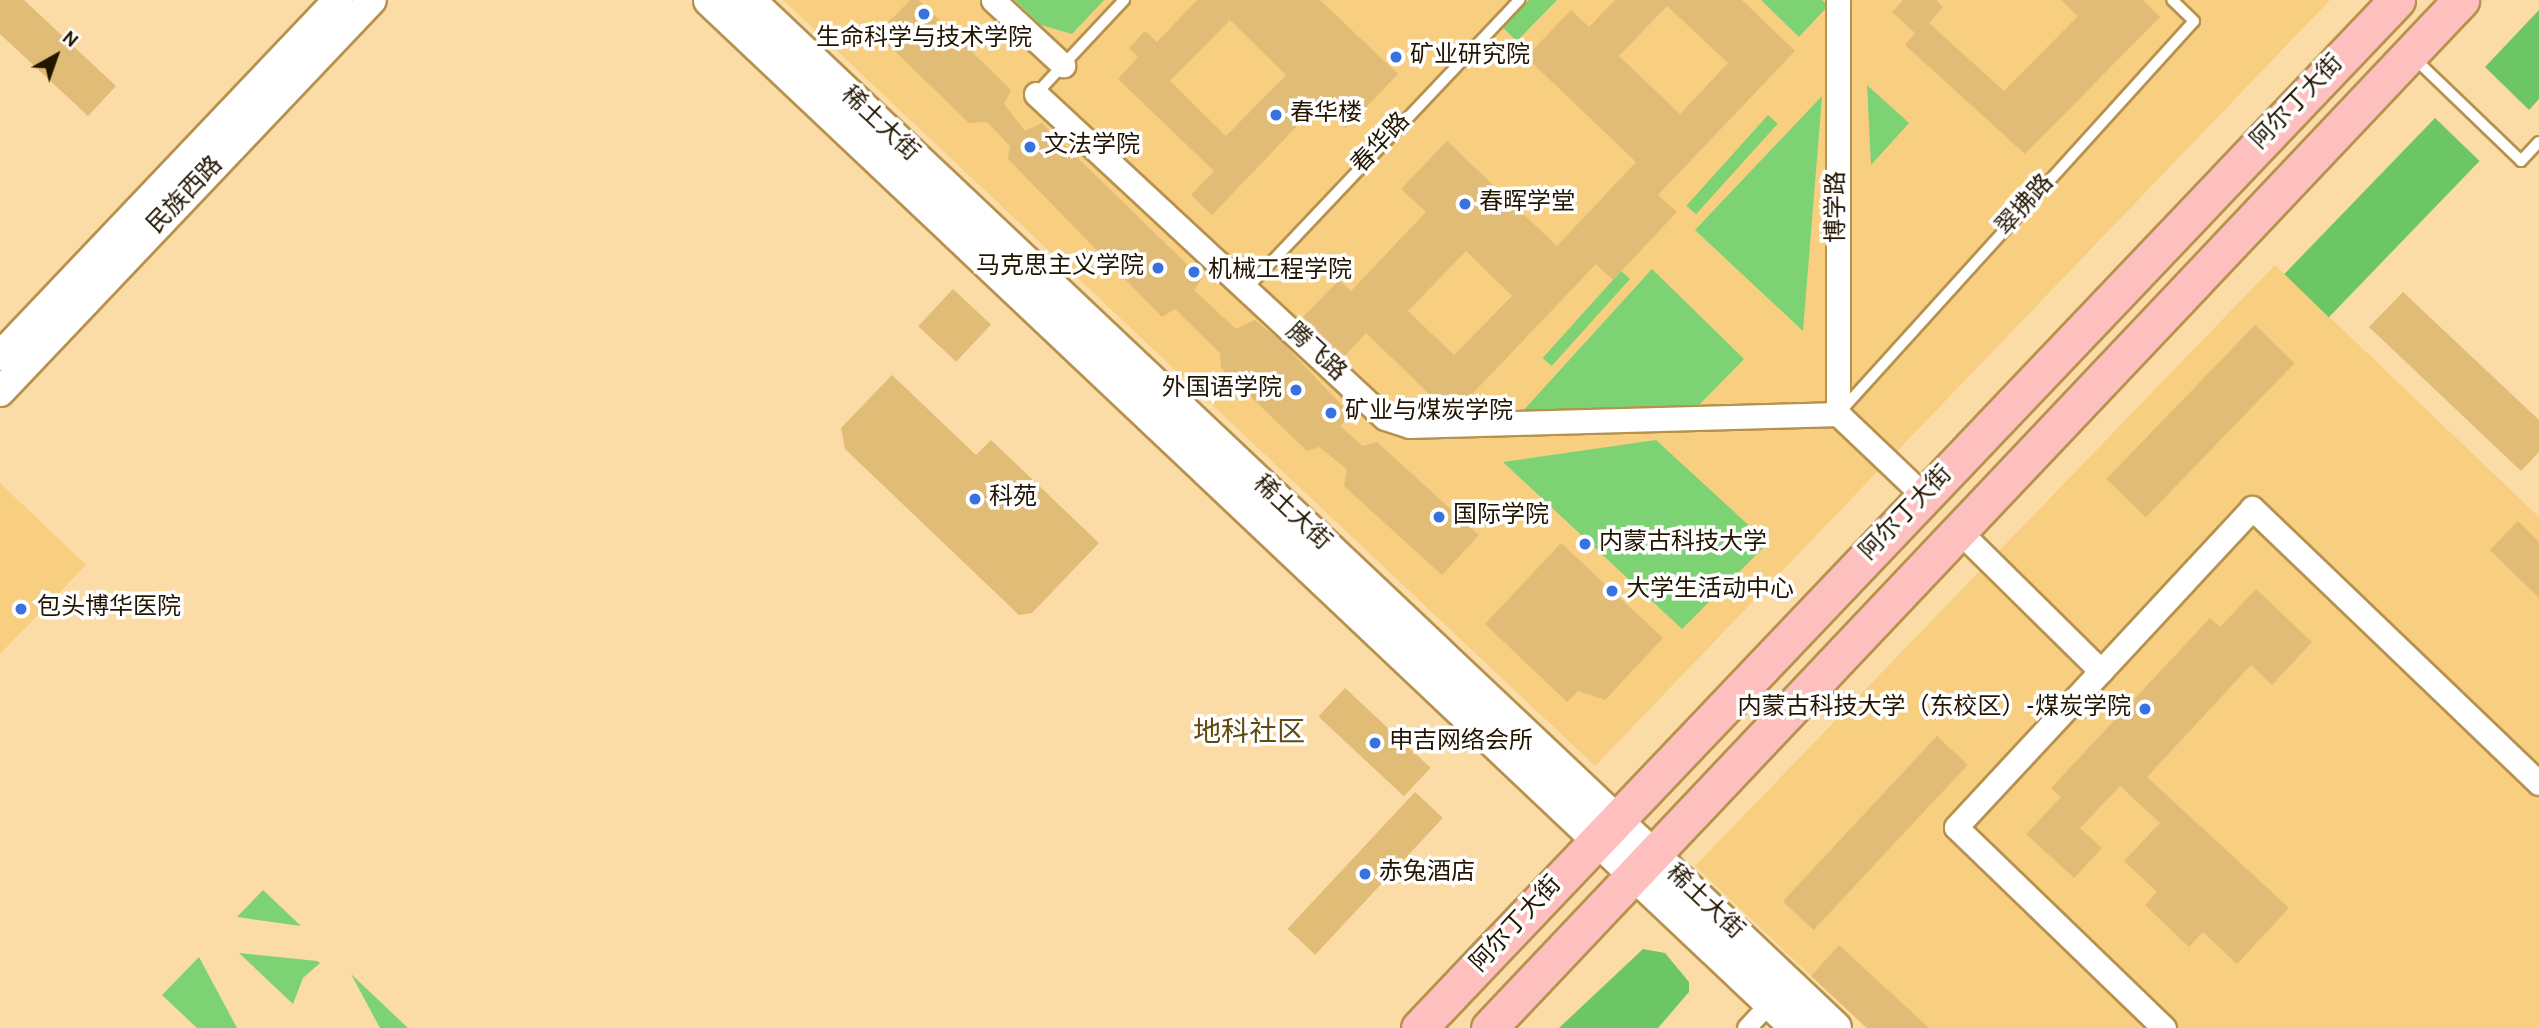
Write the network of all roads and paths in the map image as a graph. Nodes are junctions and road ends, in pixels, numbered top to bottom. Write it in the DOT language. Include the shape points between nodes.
graph roads {
  1 [pos="338,0"];
  2 [pos="372,0"];
  3 [pos="710,0"];
  4 [pos="748,0"];
  5 [pos="993,0"];
  6 [pos="1124,0"];
  7 [pos="1518,0"];
  8 [pos="1838,0"];
  9 [pos="2172,0"];
  10 [pos="2397,0"];
  11 [pos="2461,0"];
  12 [pos="2410,54"];
  13 [pos="1063,65"];
  14 [pos="1036,94"];
  15 [pos="2539,142"];
  16 [pos="1245,289"];
  17 [pos="0,356"];
  18 [pos="0,392"];
  19 [pos="1838,414"];
  20 [pos="1924,496"];
  21 [pos="1960,532"];
  22 [pos="2101,671"];
  23 [pos="2539,783"];
  24 [pos="1607,829"];
  25 [pos="1646,865"];
  26 [pos="1764,1010"];
  27 [pos="1419,1028"];
  28 [pos="1489,1028"];
  29 [pos="1747,1028"];
  30 [pos="1797,1028"];
  31 [pos="1835,1028"];
  32 [pos="2164,1028"];
  1 -- 17 [label="street, 民族西路"];
  2 -- 18 [label="street, 民族西路"];
  3 -- 24 [label="main road, 稀土大街"];
  4 -- 24 [label="main road, 稀土大街"];
  5 -- 13 [label="street"];
  6 -- 13 [label="lane"];
  7 -- 16 [label="lane, 春华路"];
  8 -- 19 [label="street, 博学路"];
  9 -- 19 [label="lane, 翠拂路" via="2194,21"];
  10 -- 20 [label="main road, 阿尔丁大街"];
  11 -- 12 [label="main road, 阿尔丁大街"];
  12 -- 15 [label="lane" via="2521,161"];
  12 -- 21 [label="main road, 阿尔丁大街"];
  13 -- 14 [label="lane"];
  14 -- 16 [label="street, 腾飞路"];
  16 -- 19 [label="street, 腾飞路" via="1385,418 1410,426"];
  19 -- 20 [label="street"];
  20 -- 24 [label="main road, 阿尔丁大街"];
  21 -- 22 [label="street"];
  21 -- 25 [label="main road, 阿尔丁大街"];
  22 -- 23 [label="street" via="2252,508"];
  22 -- 32 [label="street" via="1956,827"];
  24 -- 25 [label="main road, 稀土大街"];
  24 -- 27 [label="main road, 阿尔丁大街"];
  25 -- 28 [label="main road, 阿尔丁大街"];
  25 -- 30 [label="main road, 稀土大街"];
  25 -- 31 [label="main road, 稀土大街"];
  26 -- 29 [label="street"];
}
